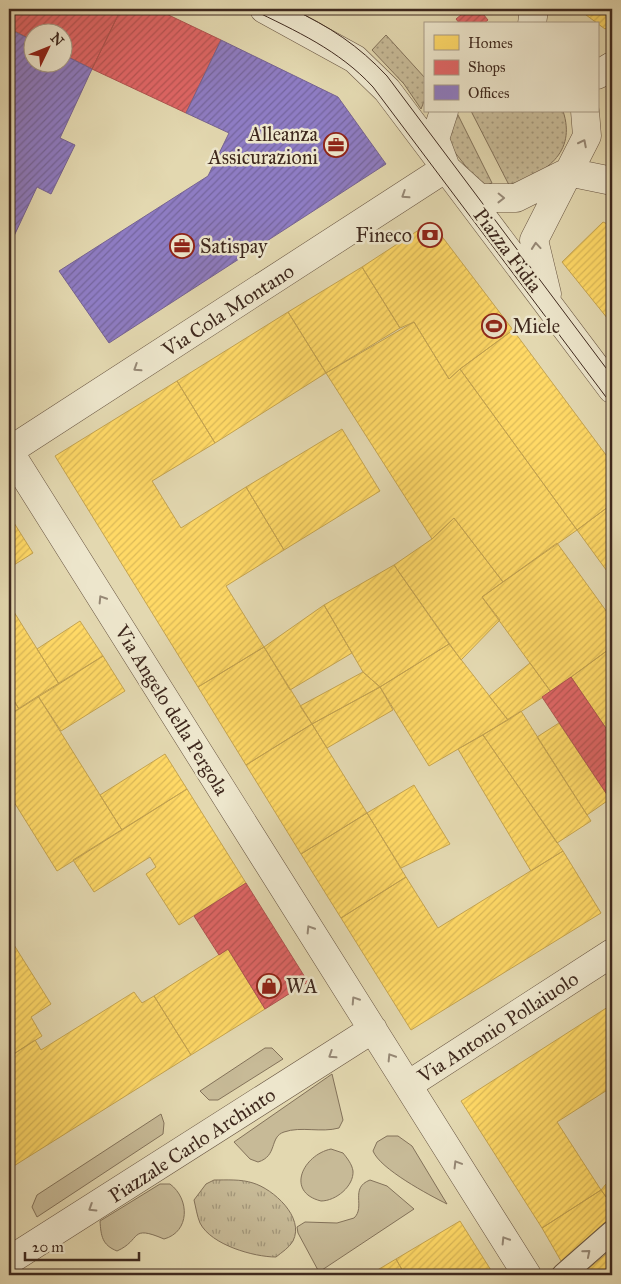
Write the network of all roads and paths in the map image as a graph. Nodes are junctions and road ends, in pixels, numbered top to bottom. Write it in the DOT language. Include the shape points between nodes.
graph roads {
  1 [pos="264,9"];
  2 [pos="534,9"];
  3 [pos="532,22"];
  4 [pos="612,66"];
  5 [pos="598,74"];
  6 [pos="444,112"];
  7 [pos="585,112"];
  8 [pos="446,168"];
  9 [pos="568,172"];
  10 [pos="612,181"];
  11 [pos="553,310"];
  12 [pos="612,389"];
  13 [pos="9,451"];
  14 [pos="612,953"];
  15 [pos="374,1029"];
  16 [pos="408,1085"];
  17 [pos="612,1232"];
  18 [pos="13,1264"];
  19 [pos="527,1275"];
  20 [pos="564,1275"];
  1 -- 8 [label="street, Piazza Fidia" via="333,45 363,65 387,90"];
  2 -- 3 [label="street"];
  4 -- 5 [label="street"];
  6 -- 8 [label="street, Piazza Fidia" via="435,139"];
  9 -- 7 [label="street, Piazza Fidia, one-way" via="587,136"];
  8 -- 9 [label="street, Piazza Fidia, one-way" via="479,198 516,198"];
  8 -- 11 [label="street, Piazza Fidia"];
  8 -- 13 [label="street, Via Cola Montano, one-way"];
  9 -- 10 [label="street"];
  11 -- 9 [label="street, Piazza Fidia, one-way" via="543,284 534,240"];
  11 -- 12 [label="street"];
  15 -- 13 [label="street, Via Angelo della Pergola, one-way"];
  14 -- 16 [label="street, Via Antonio Pollaiuolo"];
  16 -- 15 [label="street, one-way"];
  15 -- 18 [label="street, Piazzale Carlo Archinto, one-way"];
  19 -- 16 [label="street, one-way"];
  20 -- 17 [label="lane, one-way"];
}
